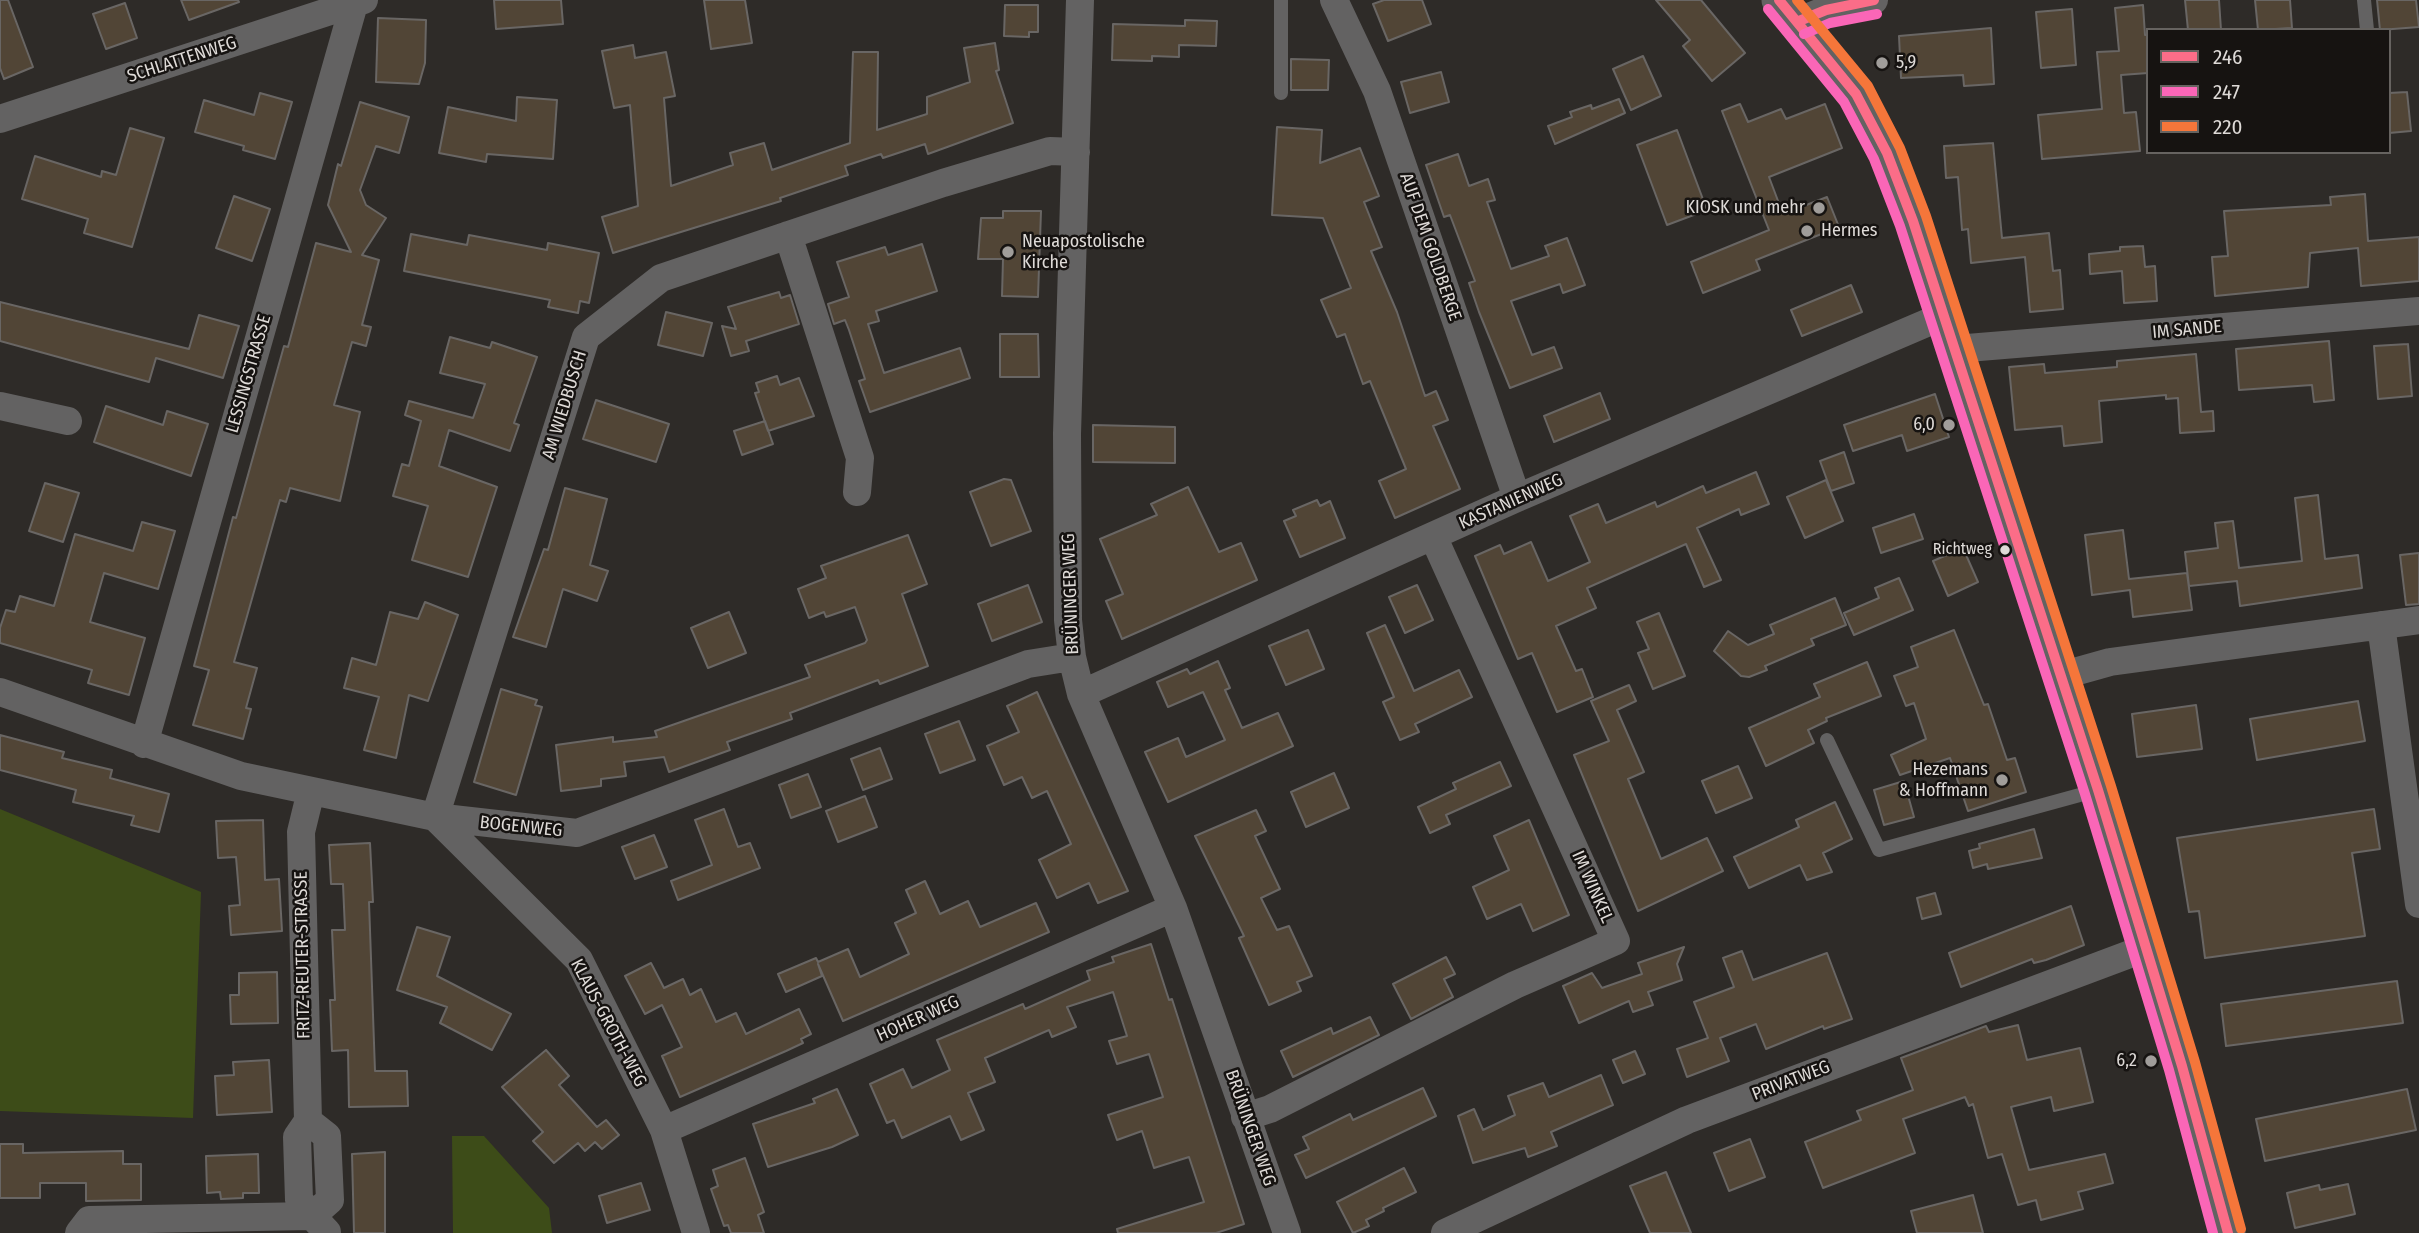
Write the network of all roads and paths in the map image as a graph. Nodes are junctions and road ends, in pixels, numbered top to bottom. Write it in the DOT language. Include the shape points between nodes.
graph roads {
  1 [pos="1080,0"];
  2 [pos="1281,0"];
  3 [pos="1334,0"];
  4 [pos="1874,0"];
  5 [pos="2356,0"];
  6 [pos="2364,0"];
  7 [pos="359,2"];
  8 [pos="1789,10"];
  9 [pos="2358,28"];
  10 [pos="2367,28"];
  11 [pos="1280,93"];
  12 [pos="0,119"];
  13 [pos="1076,152"];
  14 [pos="789,235"];
  15 [pos="2419,311"];
  16 [pos="1943,316"];
  17 [pos="1955,349"];
  18 [pos="0,405"];
  19 [pos="68,421"];
  20 [pos="857,492"];
  21 [pos="1517,498"];
  22 [pos="1433,536"];
  23 [pos="2419,620"];
  24 [pos="2381,625"];
  25 [pos="1072,657"];
  26 [pos="2060,676"];
  27 [pos="0,692"];
  28 [pos="1081,694"];
  29 [pos="1827,740"];
  30 [pos="144,744"];
  31 [pos="311,790"];
  32 [pos="2098,790"];
  33 [pos="435,817"];
  34 [pos="2419,904"];
  35 [pos="1173,908"];
  36 [pos="2146,948"];
  37 [pos="1245,1117"];
  38 [pos="664,1130"];
  39 [pos="320,1225"];
  40 [pos="79,1233"];
  41 [pos="696,1233"];
  42 [pos="1286,1233"];
  43 [pos="1445,1233"];
  44 [pos="2228,1233"];
  1 -- 13 [label="street, BRÜNINGER WEG"];
  2 -- 11 [label="lane"];
  3 -- 21 [label="street, AUF DEM GOLDBERGE" via="1377,91"];
  4 -- 8 [label="street" via="1826,10"];
  5 -- 9 [label="lane"];
  6 -- 10 [label="lane"];
  7 -- 12 [label="street, SCHLATTENWEG"];
  7 -- 30 [label="street, LESSINGSTRASSE"];
  8 -- 16 [label="street" via="1856,94 1887,152"];
  13 -- 14 [label="street, AM WIEDBUSCH" via="1050,151"];
  13 -- 25 [label="street, BRÜNINGER WEG" via="1067,434"];
  14 -- 20 [label="street" via="860,458"];
  14 -- 33 [label="street, AM WIEDBUSCH" via="661,278 586,337"];
  15 -- 17 [label="street, IM SANDE"];
  16 -- 17 [label="street"];
  16 -- 21 [label="street, KASTANIENWEG"];
  17 -- 26 [label="street"];
  18 -- 19 [label="street"];
  21 -- 22 [label="street, KASTANIENWEG"];
  22 -- 28 [label="street, KASTANIENWEG"];
  22 -- 37 [label="street, IM WINKEL" via="1616,941 1515,985 1270,1109"];
  23 -- 24 [label="street"];
  24 -- 26 [label="street" via="2122,660"];
  24 -- 34 [label="street"];
  25 -- 28 [label="street, BRÜNINGER WEG"];
  25 -- 33 [label="street, BOGENWEG" via="1028,664 577,833"];
  26 -- 32 [label="street"];
  27 -- 30 [label="street, BOGENWEG"];
  28 -- 35 [label="street, BRÜNINGER WEG"];
  29 -- 32 [label="lane" via="1879,850"];
  30 -- 31 [label="street, BOGENWEG" via="241,776"];
  31 -- 33 [label="street, BOGENWEG"];
  31 -- 39 [label="street, FRITZ-REUTER-STRASSE" via="301,832 308,1121 327,1136 330,1200"];
  32 -- 36 [label="street"];
  33 -- 38 [label="street, KLAUS-GROTH-WEG" via="579,960"];
  35 -- 37 [label="street, BRÜNINGER WEG"];
  35 -- 38 [label="street, HOHER WEG"];
  36 -- 43 [label="street, PRIVATWEG" via="1687,1120"];
  36 -- 44 [label="street"];
  37 -- 42 [label="street, BRÜNINGER WEG"];
  38 -- 41 [label="street, KLAUS-GROTH-WEG"];
  39 -- 40 [label="street" via="89,1220"];
}
